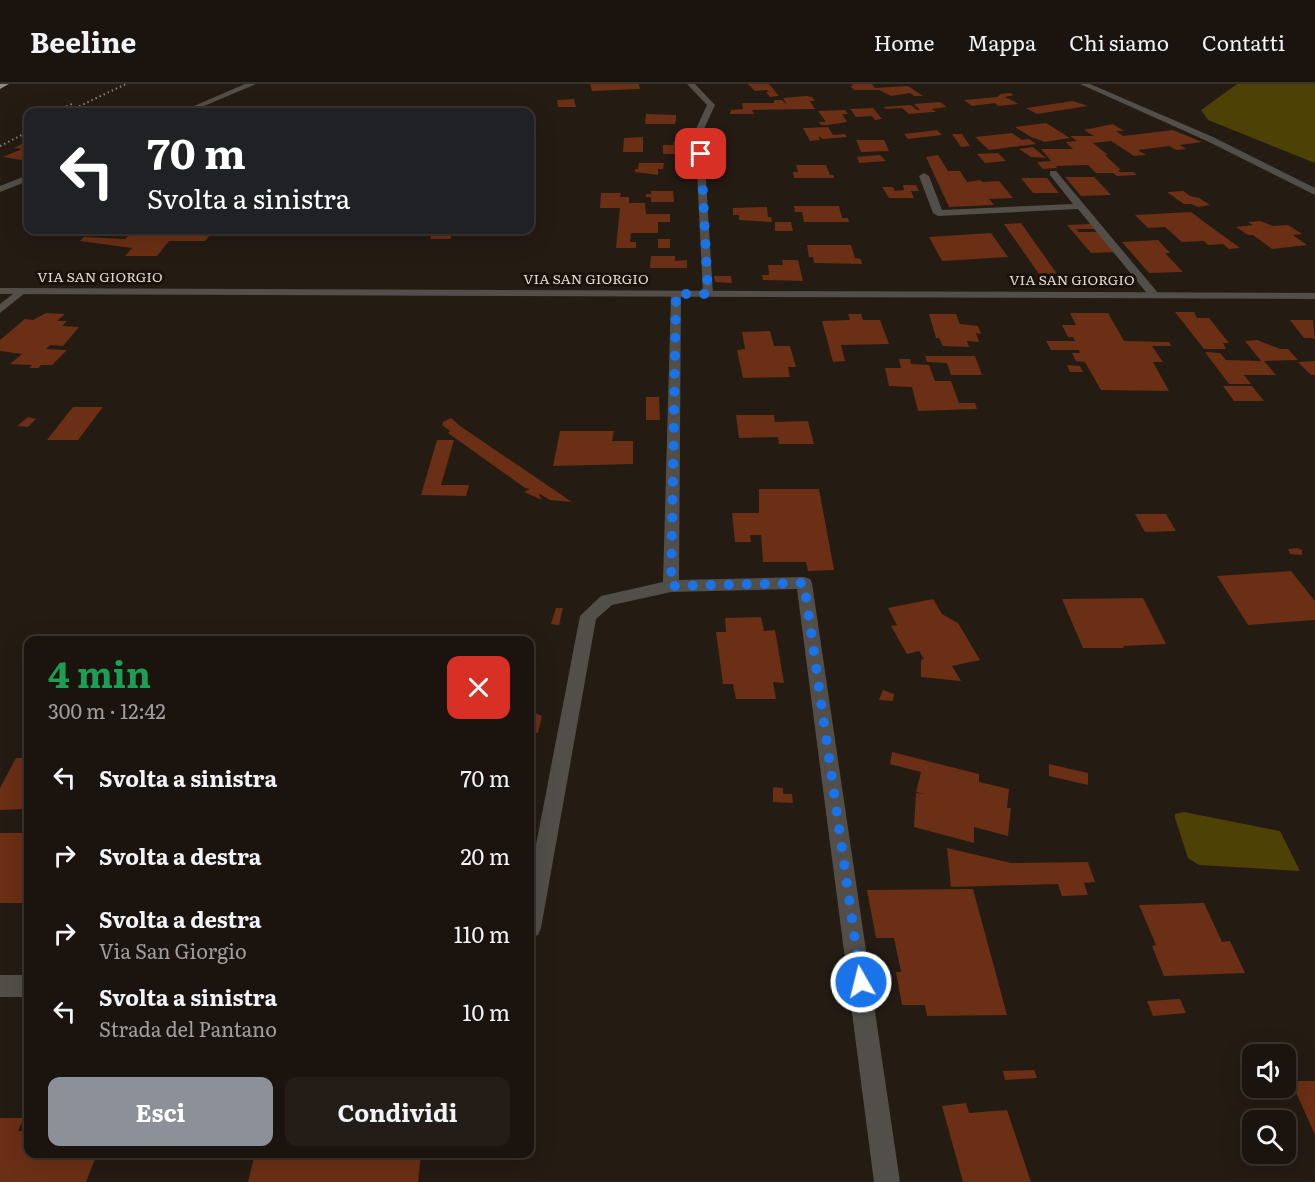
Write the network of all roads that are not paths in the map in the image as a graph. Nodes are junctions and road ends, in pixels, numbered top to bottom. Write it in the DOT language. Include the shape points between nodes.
graph roads {
  1 [pos="5,84"];
  2 [pos="252,84"];
  3 [pos="691,84"];
  4 [pos="1084,84"];
  5 [pos="0,87"];
  6 [pos="194,108"];
  7 [pos="1053,172"];
  8 [pos="924,176"];
  9 [pos="24,179"];
  10 [pos="0,191"];
  11 [pos="1315,192"];
  12 [pos="1081,206"];
  13 [pos="0,291"];
  14 [pos="21,291"];
  15 [pos="676,294"];
  16 [pos="708,294"];
  17 [pos="1154,295"];
  18 [pos="1315,296"];
  19 [pos="0,310"];
  20 [pos="671,586"];
  21 [pos="534,906"];
  22 [pos="0,986"];
  23 [pos="24,986"];
  24 [pos="887,1182"];
  1 -- 5 [label="highway"];
  2 -- 6 [label="street"];
  3 -- 16 [label="street" via="711,105 699,131"];
  4 -- 11 [label="street" via="1210,139"];
  7 -- 12 [label="street"];
  8 -- 12 [label="street" via="938,213"];
  9 -- 10 [label="street"];
  12 -- 17 [label="street"];
  13 -- 14 [label="street, VIA SAN GIORGIO"];
  14 -- 15 [label="street, VIA SAN GIORGIO"];
  14 -- 19 [label="street"];
  15 -- 16 [label="street, VIA SAN GIORGIO"];
  15 -- 20 [label="street"];
  16 -- 17 [label="street, VIA SAN GIORGIO"];
  17 -- 18 [label="street, VIA SAN GIORGIO"];
  20 -- 21 [label="street" via="607,600 588,616"];
  20 -- 24 [label="street" via="804,583"];
  22 -- 23 [label="street"];
}
